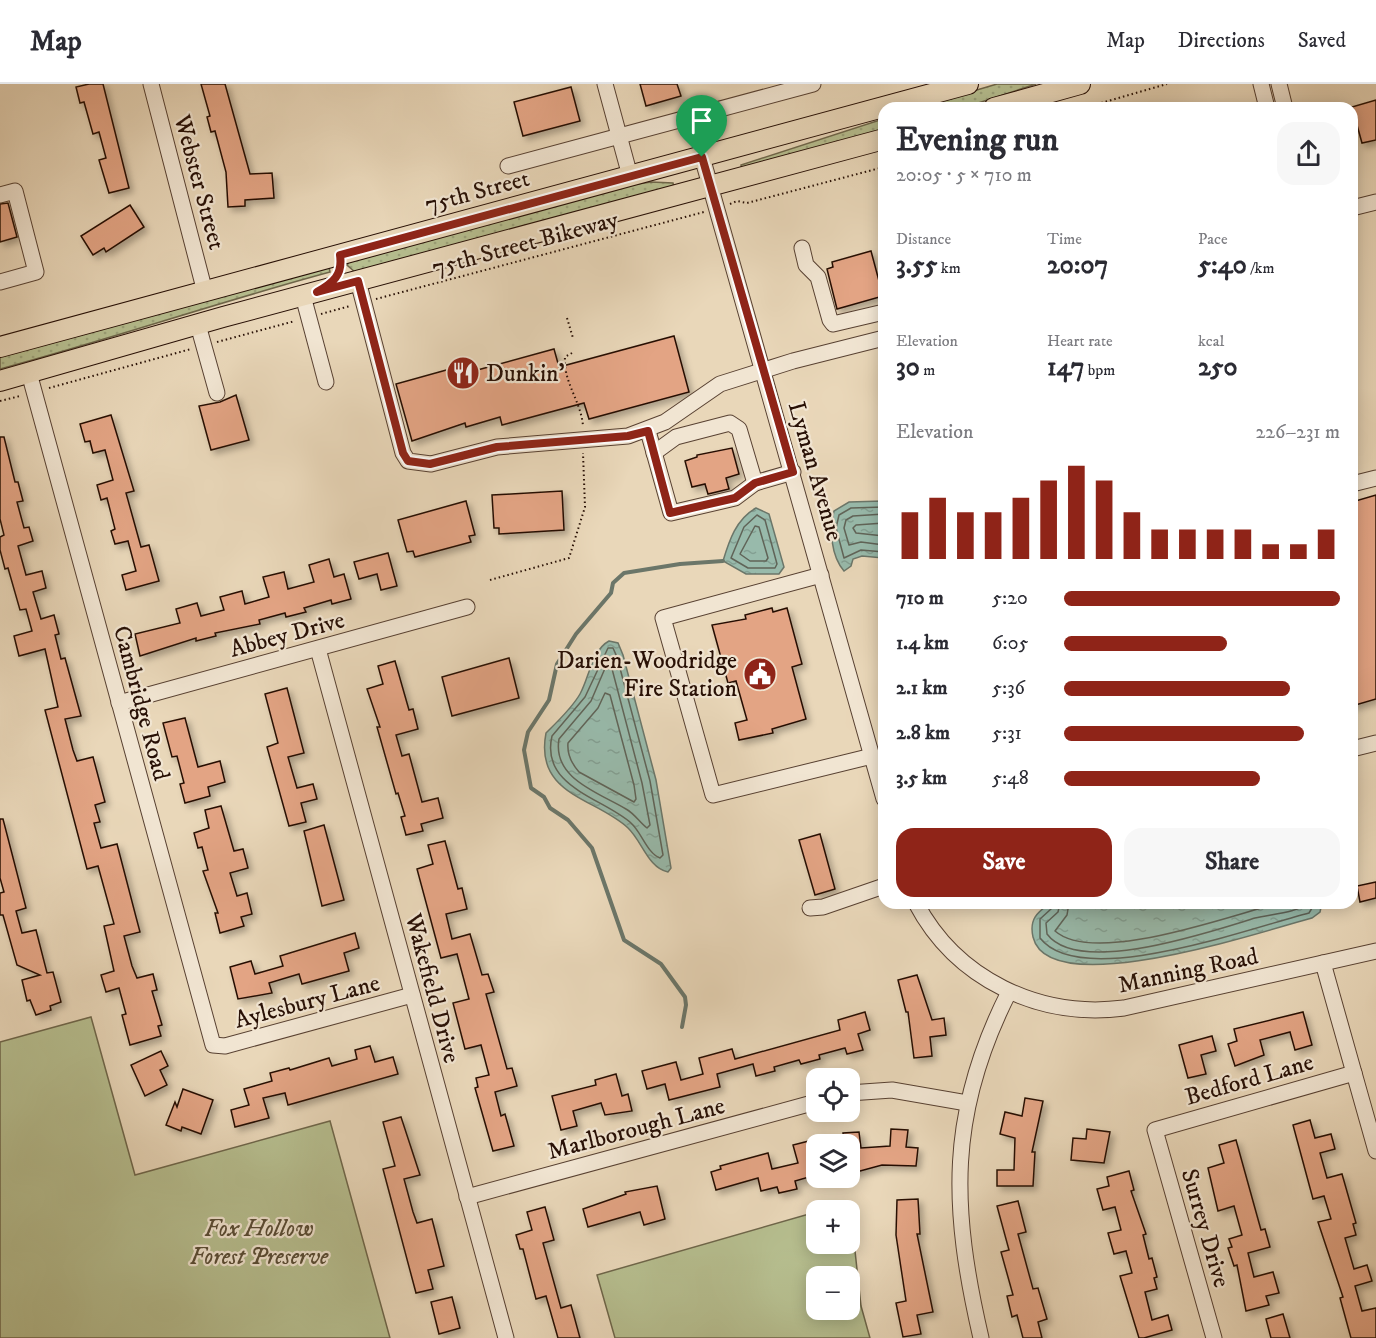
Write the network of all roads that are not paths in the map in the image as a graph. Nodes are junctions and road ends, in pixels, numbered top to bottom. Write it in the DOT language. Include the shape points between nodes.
graph roads {
  1 [pos="151,84"];
  2 [pos="605,84"];
  3 [pos="813,84"];
  4 [pos="968,84"];
  5 [pos="1080,84"];
  6 [pos="1261,84"];
  7 [pos="1279,84"];
  8 [pos="902,102"];
  9 [pos="1016,102"];
  10 [pos="1266,102"];
  11 [pos="1284,102"];
  12 [pos="878,109"];
  13 [pos="619,137"];
  14 [pos="878,141"];
  15 [pos="702,157"];
  16 [pos="508,166"];
  17 [pos="630,176"];
  18 [pos="711,186"];
  19 [pos="0,195"];
  20 [pos="1376,202"];
  21 [pos="1358,206"];
  22 [pos="802,248"];
  23 [pos="340,255"];
  24 [pos="358,281"];
  25 [pos="0,282"];
  26 [pos="205,292"];
  27 [pos="310,294"];
  28 [pos="878,313"];
  29 [pos="198,325"];
  30 [pos="878,340"];
  31 [pos="0,347"];
  32 [pos="764,370"];
  33 [pos="29,374"];
  34 [pos="0,381"];
  35 [pos="326,382"];
  36 [pos="218,393"];
  37 [pos="648,431"];
  38 [pos="654,453"];
  39 [pos="793,472"];
  40 [pos="1376,478"];
  41 [pos="1358,482"];
  42 [pos="755,483"];
  43 [pos="821,575"];
  44 [pos="467,607"];
  45 [pos="318,649"];
  46 [pos="119,703"];
  47 [pos="1376,743"];
  48 [pos="1358,748"];
  49 [pos="872,756"];
  50 [pos="878,778"];
  51 [pos="878,888"];
  52 [pos="810,908"];
  53 [pos="920,909"];
  54 [pos="1376,951"];
  55 [pos="1323,963"];
  56 [pos="1009,992"];
  57 [pos="412,995"];
  58 [pos="213,1045"];
  59 [pos="1354,1073"];
  60 [pos="860,1092"];
  61 [pos="967,1103"];
  62 [pos="806,1105"];
  63 [pos="1155,1130"];
  64 [pos="1376,1151"];
  65 [pos="467,1197"];
  66 [pos="506,1338"];
  67 [pos="981,1338"];
  68 [pos="1214,1338"];
  1 -- 26 [label="street, Webster Street"];
  2 -- 13 [label="street"];
  3 -- 13 [label="street"];
  4 -- 8 [label="main road, 75th Street"];
  5 -- 9 [label="main road"];
  6 -- 10 [label="street"];
  7 -- 11 [label="street"];
  12 -- 15 [label="main road, 75th Street"];
  13 -- 16 [label="street"];
  13 -- 17 [label="street"];
  14 -- 18 [label="main road"];
  15 -- 17 [label="main road, 75th Street"];
  15 -- 18 [label="street, Lyman Avenue"];
  17 -- 23 [label="main road, 75th Street"];
  18 -- 24 [label="main road"];
  18 -- 32 [label="street, Lyman Avenue"];
  19 -- 25 [label="street" via="15,191 36,272"];
  20 -- 21 [label="street"];
  22 -- 28 [label="street" via="806,265 818,277 833,324"];
  23 -- 26 [label="main road, 75th Street"];
  23 -- 27 [label="main road" via="342,267 338,276"];
  24 -- 27 [label="main road"];
  24 -- 37 [label="street" via="408,461 430,464 497,447"];
  26 -- 31 [label="main road, 75th Street"];
  27 -- 29 [label="main road"];
  27 -- 35 [label="street"];
  29 -- 33 [label="main road"];
  29 -- 36 [label="street"];
  30 -- 32 [label="street"];
  32 -- 37 [label="street" via="720,384"];
  32 -- 39 [label="street, Lyman Avenue"];
  33 -- 34 [label="main road"];
  33 -- 46 [label="street, Cambridge Road"];
  37 -- 38 [label="street"];
  38 -- 42 [label="street" via="675,437 730,423 739,429"];
  38 -- 42 [label="street" via="670,513 735,498"];
  39 -- 42 [label="street"];
  39 -- 43 [label="street, Lyman Avenue"];
  40 -- 41 [label="street"];
  43 -- 49 [label="street, Lyman Avenue"];
  43 -- 49 [label="street" via="663,618 712,795"];
  44 -- 45 [label="street, Abbey Drive"];
  45 -- 46 [label="street, Abbey Drive"];
  45 -- 57 [label="street, Wakefield Drive"];
  46 -- 58 [label="street, Cambridge Road"];
  47 -- 48 [label="street"];
  49 -- 50 [label="street, Lyman Avenue"];
  51 -- 52 [label="street"];
  53 -- 56 [label="street" via="962,961"];
  54 -- 55 [label="street, Manning Road"];
  55 -- 56 [label="street, Manning Road" via="1109,1010 1063,1008"];
  55 -- 59 [label="street"];
  56 -- 61 [label="street" via="989,1032"];
  57 -- 58 [label="street, Aylesbury Lane" via="225,1046"];
  57 -- 65 [label="street, Wakefield Drive"];
  59 -- 63 [label="street, Bedford Lane"];
  59 -- 64 [label="street"];
  60 -- 61 [label="street" via="892,1090"];
  61 -- 67 [label="street" via="959,1166 960,1222"];
  62 -- 65 [label="street, Marlborough Lane"];
  63 -- 68 [label="street, Surrey Drive"];
  65 -- 66 [label="street, Wakefield Drive"];
}
